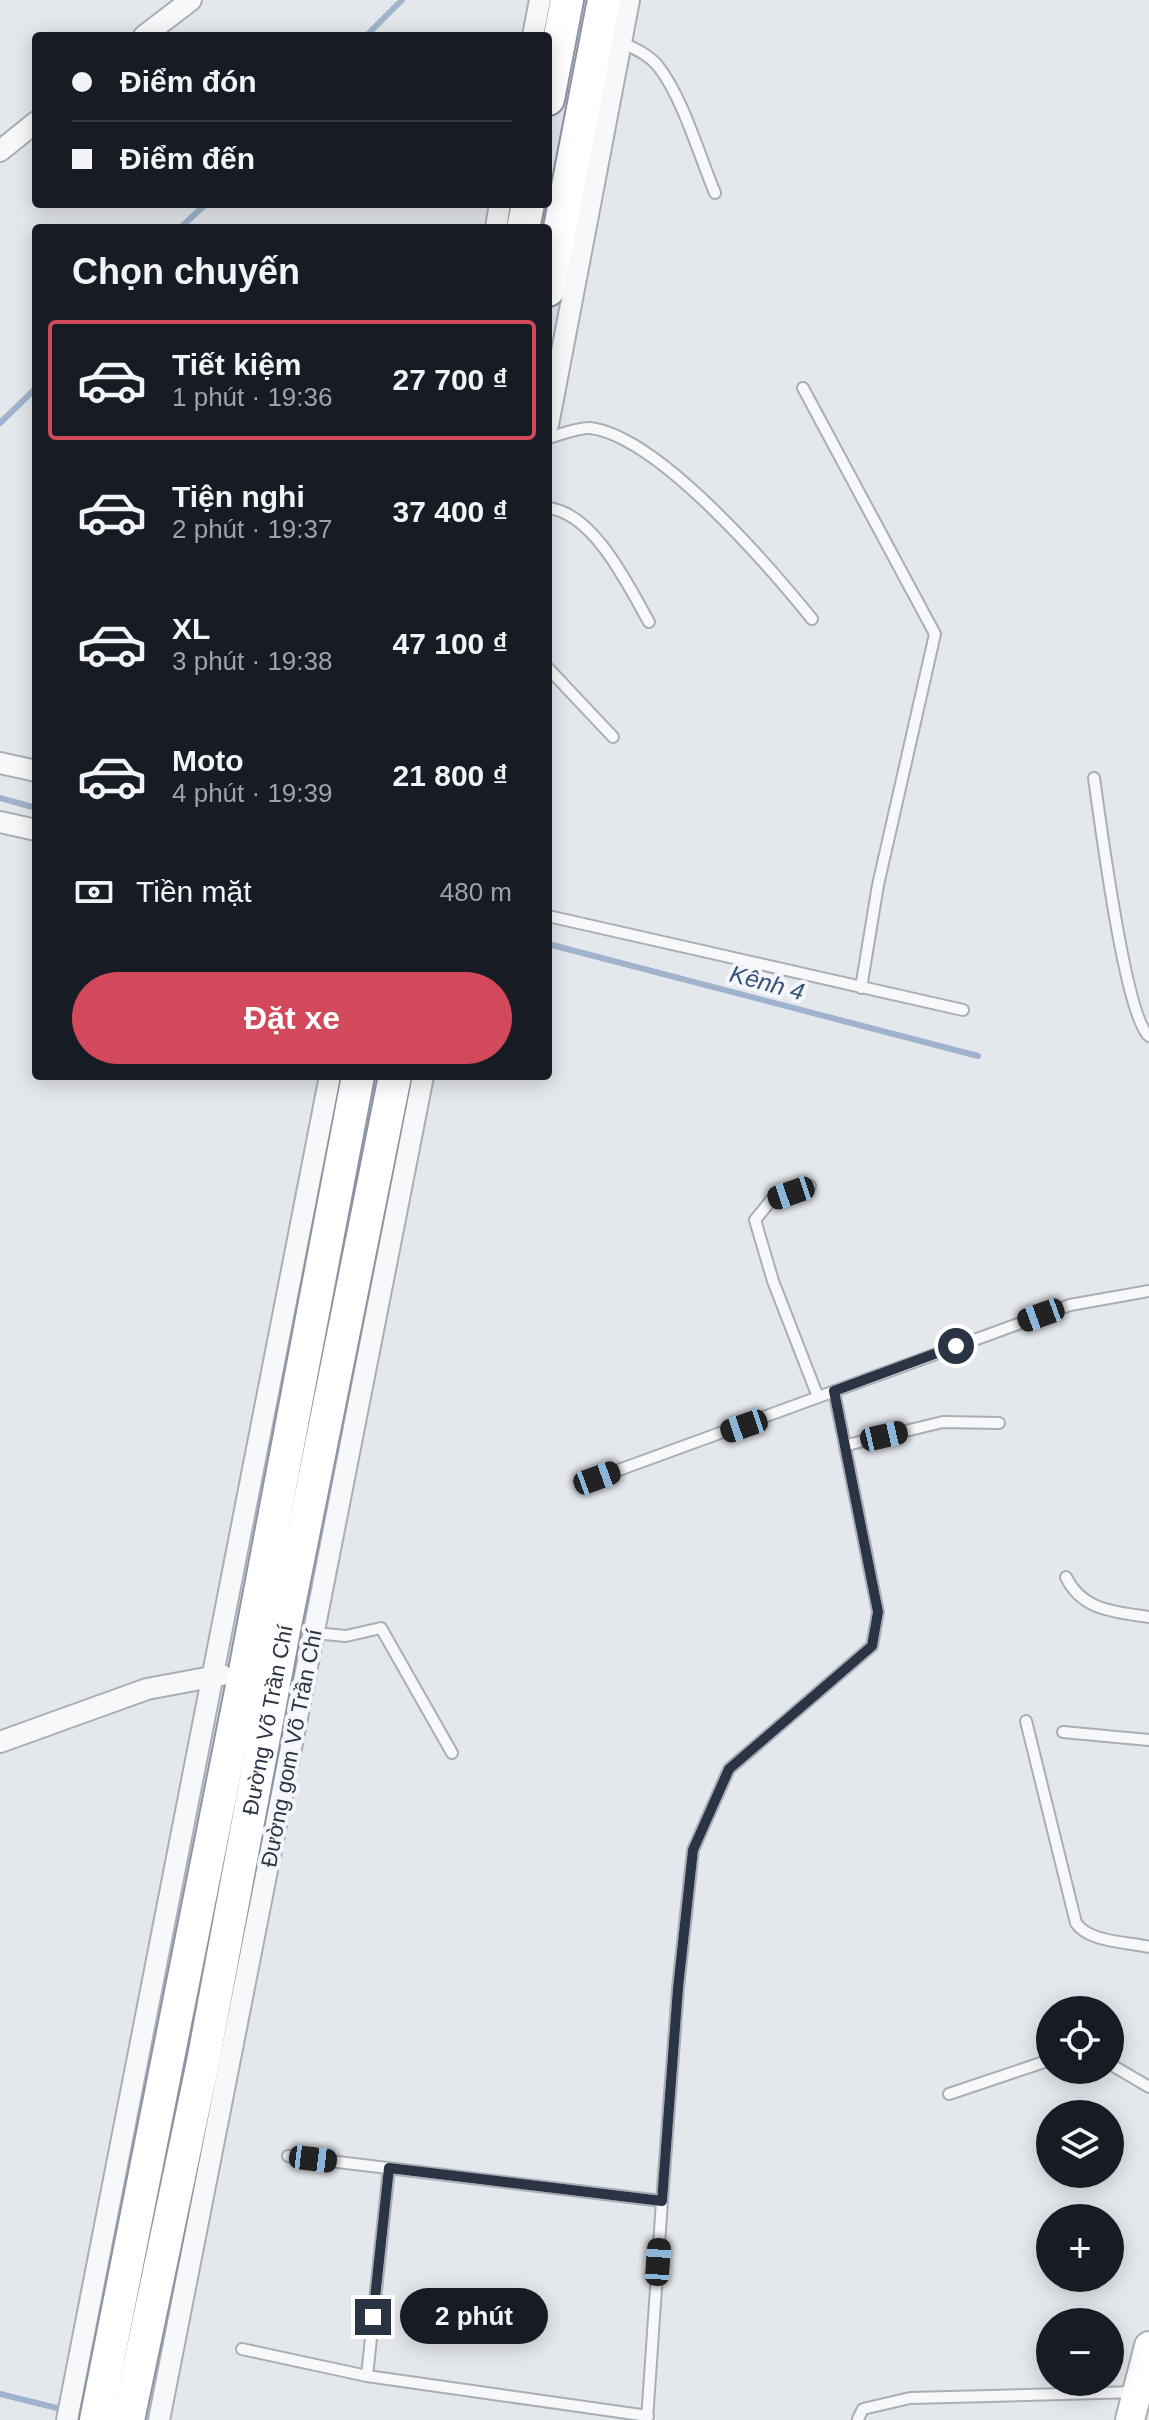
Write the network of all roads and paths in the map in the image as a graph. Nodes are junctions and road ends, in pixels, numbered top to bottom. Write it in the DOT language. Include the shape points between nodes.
graph roads {
  1 [pos="191,0"];
  2 [pos="540,0"];
  3 [pos="567,0"];
  4 [pos="604,0"];
  5 [pos="629,0"];
  6 [pos="149,32"];
  7 [pos="534,32"];
  8 [pos="621,42"];
  9 [pos="552,78"];
  10 [pos="32,125"];
  11 [pos="0,151"];
  12 [pos="715,193"];
  13 [pos="552,269"];
  14 [pos="803,388"];
  15 [pos="552,404"];
  16 [pos="552,437"];
  17 [pos="552,508"];
  18 [pos="812,619"];
  19 [pos="649,622"];
  20 [pos="552,672"];
  21 [pos="613,737"];
  22 [pos="0,763"];
  23 [pos="32,770"];
  24 [pos="1094,778"];
  25 [pos="0,822"];
  26 [pos="32,829"];
  27 [pos="552,917"];
  28 [pos="861,988"];
  29 [pos="963,1010"];
  30 [pos="1149,1036"];
  31 [pos="329,1080"];
  32 [pos="357,1080"];
  33 [pos="394,1080"];
  34 [pos="422,1080"];
  35 [pos="810,1186"];
  36 [pos="1149,1291"];
  37 [pos="834,1391"];
  38 [pos="818,1397"];
  39 [pos="999,1423"];
  40 [pos="847,1445"];
  41 [pos="597,1478"];
  42 [pos="1066,1577"];
  43 [pos="1149,1617"];
  44 [pos="299,1632"];
  45 [pos="245,1671"];
  46 [pos="212,1677"];
  47 [pos="1026,1721"];
  48 [pos="1063,1732"];
  49 [pos="1149,1740"];
  50 [pos="0,1742"];
  51 [pos="452,1753"];
  52 [pos="1149,1947"];
  53 [pos="1036,2065"];
  54 [pos="1124,2072"];
  55 [pos="1149,2087"];
  56 [pos="949,2094"];
  57 [pos="288,2156"];
  58 [pos="389,2168"];
  59 [pos="662,2201"];
  60 [pos="1149,2346"];
  61 [pos="242,2349"];
  62 [pos="123,2362"];
  63 [pos="367,2376"];
  64 [pos="1137,2392"];
  65 [pos="647,2418"];
  66 [pos="858,2419"];
  67 [pos="67,2420"];
  68 [pos="96,2420"];
  69 [pos="128,2420"];
  70 [pos="159,2420"];
  71 [pos="1130,2420"];
  1 -- 6 [label="street"];
  2 -- 7 [label="street"];
  3 -- 9 [label="highway"];
  4 -- 13 [label="highway"];
  5 -- 8 [label="street"];
  8 -- 12 [label="lane" via="658,65"];
  8 -- 15 [label="street"];
  10 -- 11 [label="street"];
  14 -- 28 [label="lane" via="935,634 878,885"];
  16 -- 18 [label="lane" via="588,428 632,443 747,540"];
  17 -- 19 [label="lane" via="564,510 592,535"];
  20 -- 21 [label="lane"];
  22 -- 23 [label="street"];
  24 -- 30 [label="lane" via="1130,992 1142,1031"];
  25 -- 26 [label="street"];
  27 -- 28 [label="lane"];
  28 -- 29 [label="lane"];
  31 -- 46 [label="street"];
  32 -- 45 [label="highway, Đường Võ Trần Chí"];
  33 -- 44 [label="highway, Đường Võ Trần Chí"];
  34 -- 44 [label="street, Đường gom Võ Trần Chí"];
  35 -- 38 [label="lane" via="772,1199 755,1220"];
  36 -- 37 [label="lane" via="1070,1305"];
  37 -- 38 [label="lane"];
  37 -- 40 [label="lane"];
  38 -- 41 [label="lane"];
  39 -- 40 [label="lane" via="943,1422"];
  40 -- 59 [label="lane" via="878,1612 872,1646 729,1769 693,1850"];
  42 -- 43 [label="lane" via="1081,1600"];
  44 -- 51 [label="lane" via="346,1636 381,1628"];
  44 -- 62 [label="highway, Đường Võ Trần Chí" via="203,2062"];
  44 -- 70 [label="street, Đường gom Võ Trần Chí"];
  45 -- 46 [label="street"];
  45 -- 62 [label="highway, Đường Võ Trần Chí"];
  46 -- 50 [label="street" via="147,1689"];
  46 -- 67 [label="street"];
  47 -- 52 [label="lane" via="1076,1923 1095,1936"];
  48 -- 49 [label="lane"];
  53 -- 56 [label="lane"];
  54 -- 55 [label="lane"];
  57 -- 58 [label="lane"];
  58 -- 59 [label="lane"];
  58 -- 63 [label="lane"];
  59 -- 65 [label="lane"];
  60 -- 64 [label="main road"];
  61 -- 63 [label="lane"];
  62 -- 68 [label="highway"];
  62 -- 69 [label="highway"];
  63 -- 65 [label="lane"];
  64 -- 66 [label="lane" via="910,2398 863,2409"];
  64 -- 71 [label="main road"];
}
